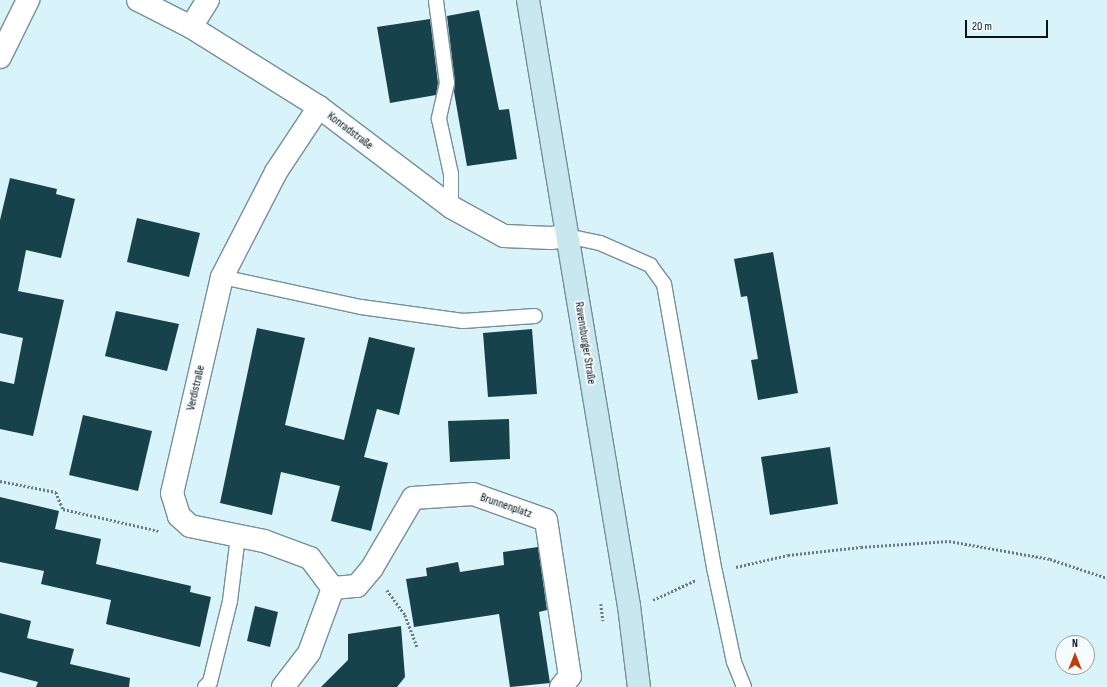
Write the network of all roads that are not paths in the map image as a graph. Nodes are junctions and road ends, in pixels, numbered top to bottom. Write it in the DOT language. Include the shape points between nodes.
graph roads {
  1 [pos="28,0"];
  2 [pos="138,0"];
  3 [pos="208,0"];
  4 [pos="528,0"];
  5 [pos="436,1"];
  6 [pos="191,28"];
  7 [pos="0,57"];
  8 [pos="319,107"];
  9 [pos="451,207"];
  10 [pos="567,236"];
  11 [pos="222,277"];
  12 [pos="535,316"];
  13 [pos="238,536"];
  14 [pos="333,588"];
  15 [pos="205,687"];
  16 [pos="283,687"];
  17 [pos="562,687"];
  18 [pos="639,687"];
  19 [pos="744,687"];
  1 -- 7 [label="street"];
  2 -- 6 [label="street, Konradstraße"];
  3 -- 6 [label="street"];
  4 -- 10 [label="main road, Ravensburger Straße"];
  5 -- 9 [label="lane" via="447,83 439,119 451,174"];
  6 -- 8 [label="street, Konradstraße"];
  8 -- 9 [label="street, Konradstraße"];
  8 -- 11 [label="street, Verdistraße" via="276,172"];
  9 -- 10 [label="street, Konradstraße" via="504,236"];
  10 -- 18 [label="main road, Ravensburger Straße" via="629,606"];
  10 -- 19 [label="lane" via="600,243 650,265 664,284 715,572 734,662"];
  11 -- 12 [label="lane" via="360,307 463,321"];
  11 -- 13 [label="street, Verdistraße" via="172,493 178,516 190,526"];
  13 -- 14 [label="street" via="264,541 310,558"];
  13 -- 15 [label="lane" via="230,601 210,682"];
  14 -- 16 [label="street" via="309,653"];
  14 -- 17 [label="street, Brunnenplatz" via="357,586 372,568 413,498 473,494 546,520 570,676"];
}
